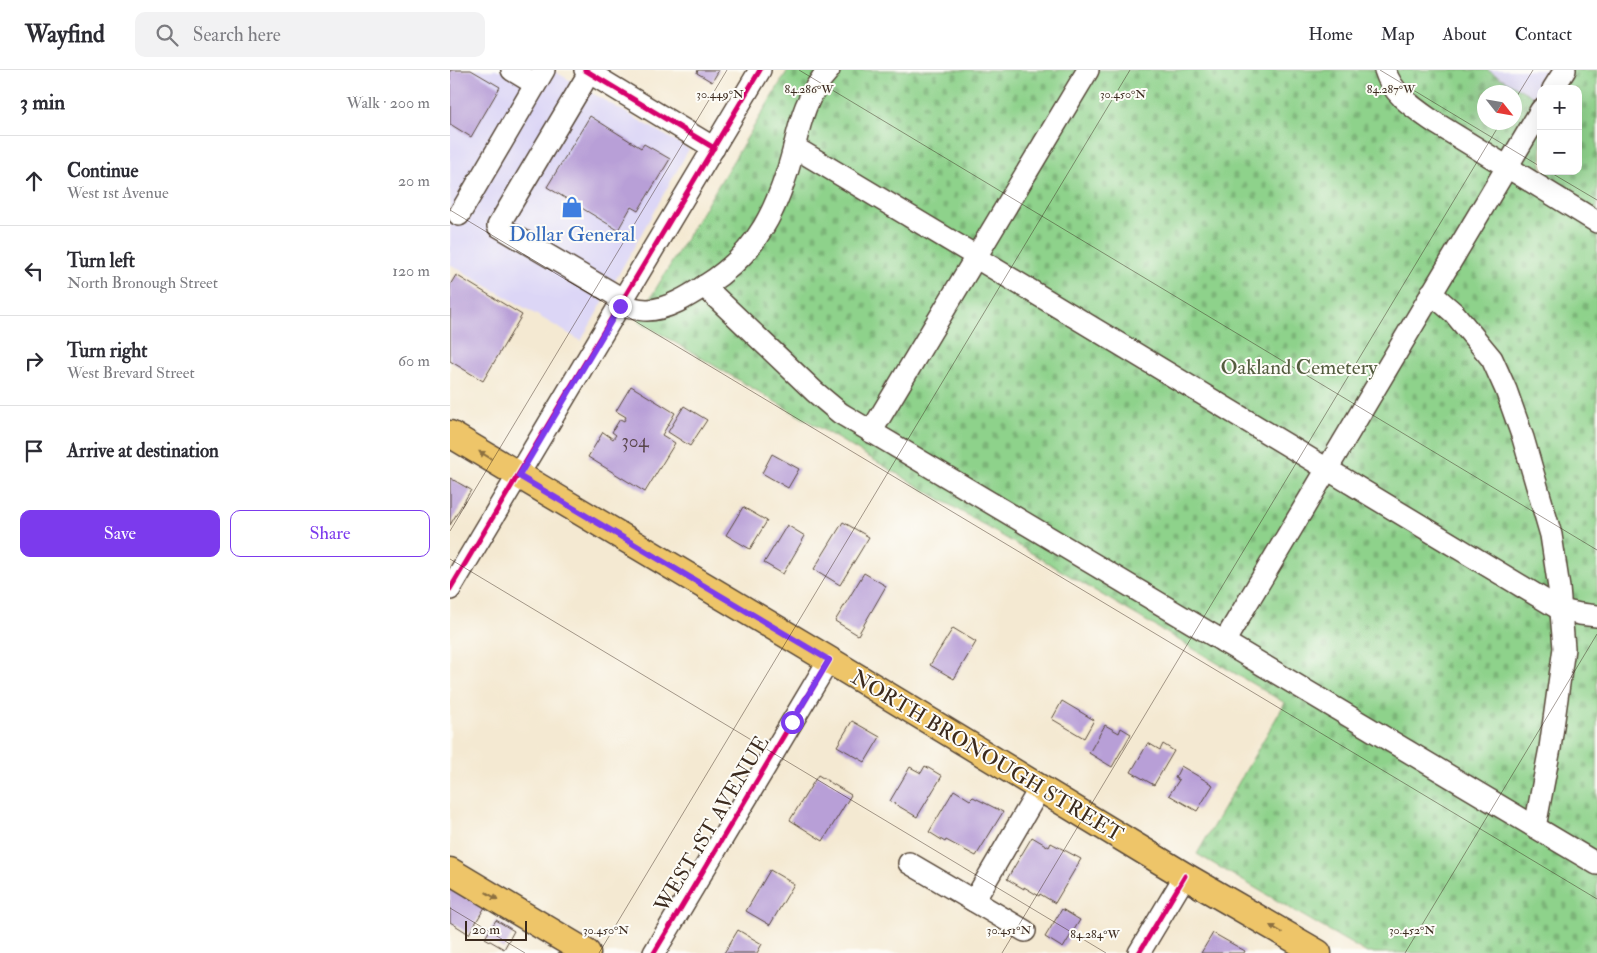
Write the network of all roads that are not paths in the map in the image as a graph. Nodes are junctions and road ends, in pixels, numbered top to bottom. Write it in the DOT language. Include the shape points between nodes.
graph roads {
  1 [pos="512,70"];
  2 [pos="760,70"];
  3 [pos="829,70"];
  4 [pos="1088,70"];
  5 [pos="1385,70"];
  6 [pos="1565,70"];
  7 [pos="587,71"];
  8 [pos="540,77"];
  9 [pos="1556,85"];
  10 [pos="1537,117"];
  11 [pos="714,148"];
  12 [pos="794,148"];
  13 [pos="1507,167"];
  14 [pos="458,214"];
  15 [pos="1597,222"];
  16 [pos="976,256"];
  17 [pos="704,286"];
  18 [pos="1431,293"];
  19 [pos="622,303"];
  20 [pos="871,432"];
  21 [pos="450,434"];
  22 [pos="1327,469"];
  23 [pos="519,476"];
  24 [pos="450,589"];
  25 [pos="1561,610"];
  26 [pos="1597,616"];
  27 [pos="1224,642"];
  28 [pos="829,660"];
  29 [pos="1040,788"];
  30 [pos="1535,827"];
  31 [pos="909,863"];
  32 [pos="1597,864"];
  33 [pos="450,871"];
  34 [pos="1185,876"];
  35 [pos="974,901"];
  36 [pos="1025,930"];
  37 [pos="587,953"];
  38 [pos="654,953"];
  39 [pos="1139,953"];
  40 [pos="1318,953"];
  1 -- 8 [label="street"];
  2 -- 11 [label="street"];
  3 -- 12 [label="street" via="803,110"];
  4 -- 16 [label="street"];
  5 -- 13 [label="street" via="1408,104"];
  6 -- 9 [label="street"];
  7 -- 11 [label="street"];
  7 -- 19 [label="street" via="498,226"];
  8 -- 14 [label="street"];
  10 -- 13 [label="street"];
  11 -- 19 [label="street"];
  12 -- 16 [label="street"];
  12 -- 17 [label="street" via="783,188 761,232 741,257"];
  13 -- 15 [label="street"];
  13 -- 18 [label="street"];
  16 -- 20 [label="street"];
  16 -- 22 [label="street"];
  17 -- 19 [label="street" via="678,302 648,310"];
  17 -- 20 [label="street" via="840,414"];
  18 -- 22 [label="street"];
  18 -- 25 [label="street" via="1454,313 1492,359 1506,390 1551,535"];
  19 -- 23 [label="street"];
  20 -- 27 [label="street"];
  23 -- 21 [label="main road, NORTH BRONOUGH STREET, one-way"];
  22 -- 25 [label="street"];
  22 -- 27 [label="street"];
  23 -- 24 [label="street"];
  23 -- 28 [label="main road, NORTH BRONOUGH STREET"];
  25 -- 26 [label="street"];
  25 -- 30 [label="street" via="1564,648"];
  27 -- 30 [label="street"];
  28 -- 29 [label="main road, NORTH BRONOUGH STREET"];
  28 -- 38 [label="street, WEST 1ST AVENUE"];
  29 -- 34 [label="main road, NORTH BRONOUGH STREET"];
  29 -- 35 [label="street"];
  30 -- 32 [label="street"];
  31 -- 35 [label="street"];
  33 -- 37 [label="main road, one-way"];
  34 -- 39 [label="street"];
  40 -- 34 [label="main road, NORTH BRONOUGH STREET, one-way"];
  35 -- 36 [label="street"];
}
